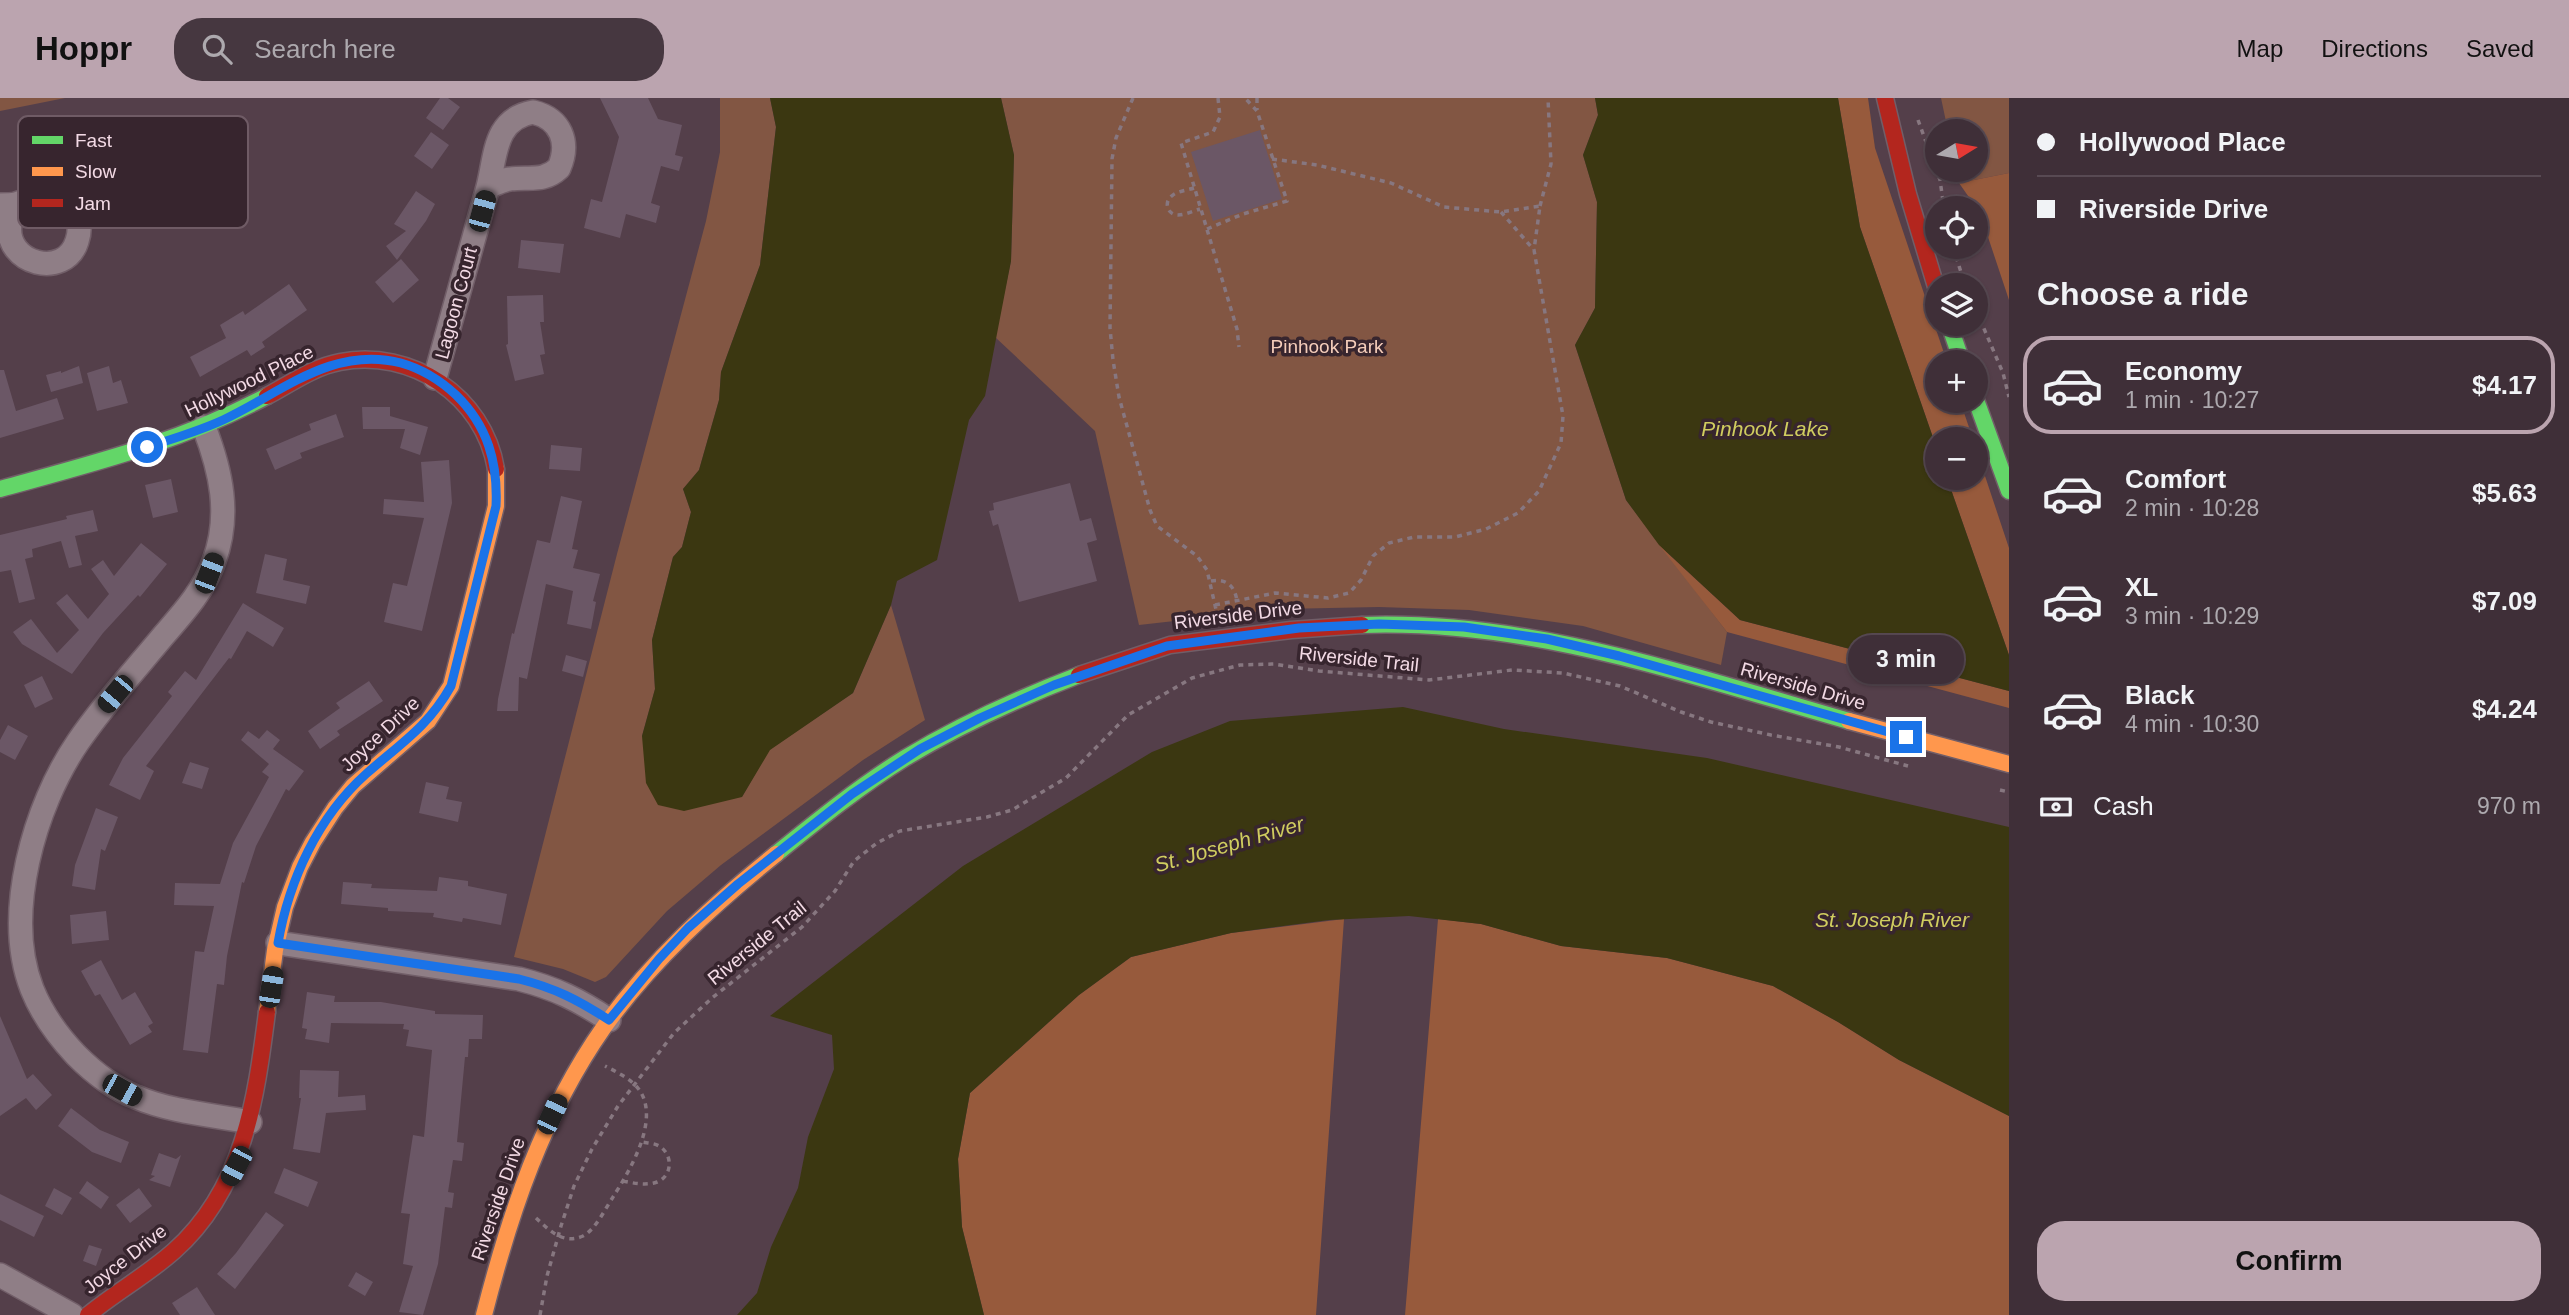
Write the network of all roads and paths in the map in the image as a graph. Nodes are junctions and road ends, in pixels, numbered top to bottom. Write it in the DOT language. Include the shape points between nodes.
graph roads {
  1 [pos="1133,98"];
  2 [pos="1217,98"];
  3 [pos="1245,98"];
  4 [pos="1257,98"];
  5 [pos="1548,98"];
  6 [pos="1885,98"];
  7 [pos="1257,111"];
  8 [pos="1915,114"];
  9 [pos="1272,159"];
  10 [pos="488,187"];
  11 [pos="1195,188"];
  12 [pos="1942,196"];
  13 [pos="1540,206"];
  14 [pos="1201,208"];
  15 [pos="1501,212"];
  16 [pos="1207,229"];
  17 [pos="1534,250"];
  18 [pos="1931,273"];
  19 [pos="1987,336"];
  20 [pos="1238,347"];
  21 [pos="435,378"];
  22 [pos="2009,397"];
  23 [pos="1981,413"];
  24 [pos="204,427"];
  25 [pos="0,489"];
  26 [pos="2009,491"];
  27 [pos="1211,581"];
  28 [pos="1237,601"];
  29 [pos="1215,605"];
  30 [pos="1222,638"];
  31 [pos="1228,667"];
  32 [pos="2009,764"];
  33 [pos="1910,766"];
  34 [pos="1996,789"];
  35 [pos="2009,792"];
  36 [pos="278,943"];
  37 [pos="609,1020"];
  38 [pos="604,1065"];
  39 [pos="634,1084"];
  40 [pos="250,1122"];
  41 [pos="642,1142"];
  42 [pos="623,1181"];
  43 [pos="558,1237"];
  44 [pos="0,1275"];
  45 [pos="72,1315"];
  46 [pos="88,1315"];
  47 [pos="484,1315"];
  48 [pos="540,1315"];
  1 -- 27 [label="path" via="1112,159 1110,328 1117,384 1157,526 1198,556"];
  2 -- 11 [label="path" via="1220,117 1213,132 1181,143"];
  3 -- 7 [label="path"];
  4 -- 7 [label="path"];
  5 -- 13 [label="path" via="1551,164"];
  6 -- 18 [label="street"];
  7 -- 9 [label="path"];
  8 -- 12 [label="path"];
  9 -- 15 [label="path" via="1391,183 1444,207"];
  9 -- 16 [label="path" via="1287,201"];
  10 -- 21 [label="street, Lagoon Court"];
  11 -- 14 [label="path"];
  11 -- 14 [label="path" via="1172,195 1167,208 1177,215"];
  13 -- 15 [label="path"];
  13 -- 17 [label="path"];
  14 -- 16 [label="path"];
  15 -- 17 [label="path"];
  16 -- 20 [label="path" via="1237,329"];
  17 -- 28 [label="path" via="1563,416 1561,443 1539,491 1518,513 1486,529 1389,543 1373,556 1349,593 1328,598 1275,593"];
  19 -- 22 [label="path"];
  21 -- 24 [label="street, Hollywood Place" via="390,360 340,361"];
  21 -- 36 [label="street, Joyce Drive" via="458,397 488,439 497,482 496,506 457,669 440,706 424,725 335,806 299,870"];
  23 -- 26 [label="street"];
  24 -- 25 [label="street, Hollywood Place"];
  24 -- 40 [label="street" via="221,480 224,507 215,558 196,597 99,713 63,767 33,843 23,889 22,939 32,989 47,1019 87,1066 135,1097"];
  27 -- 28 [label="path" via="1228,583 1236,591"];
  27 -- 29 [label="path"];
  28 -- 29 [label="path"];
  29 -- 30 [label="path"];
  30 -- 31 [label="path"];
  30 -- 32 [label="street, Riverside Drive" via="1379,624 1464,627 1547,639"];
  30 -- 37 [label="street, Riverside Drive" via="1167,646 1091,671 920,749 852,794 738,884 659,959"];
  31 -- 33 [label="path, Riverside Trail" via="1275,664 1429,680 1512,670 1563,673 1620,686 1711,722"];
  31 -- 39 [label="path, Riverside Trail" via="1192,678 1128,715 1066,778 1012,810 900,831 877,844 855,861 802,927 674,1033"];
  34 -- 35 [label="path"];
  36 -- 37 [label="street" via="519,979 549,986"];
  36 -- 40 [label="street, Joyce Drive"];
  37 -- 47 [label="street, Riverside Drive" via="561,1097 535,1150 507,1228"];
  38 -- 39 [label="path"];
  39 -- 41 [label="path" via="646,1111"];
  39 -- 43 [label="path, Riverside Trail" via="592,1149"];
  40 -- 46 [label="street, Joyce Drive" via="236,1166 216,1203 192,1233 166,1258"];
  41 -- 42 [label="path"];
  41 -- 42 [label="path" via="660,1146 667,1154 671,1165 667,1174 659,1182"];
  42 -- 43 [label="path" via="584,1236"];
  43 -- 48 [label="path, Riverside Trail"];
  44 -- 45 [label="street"];
}
